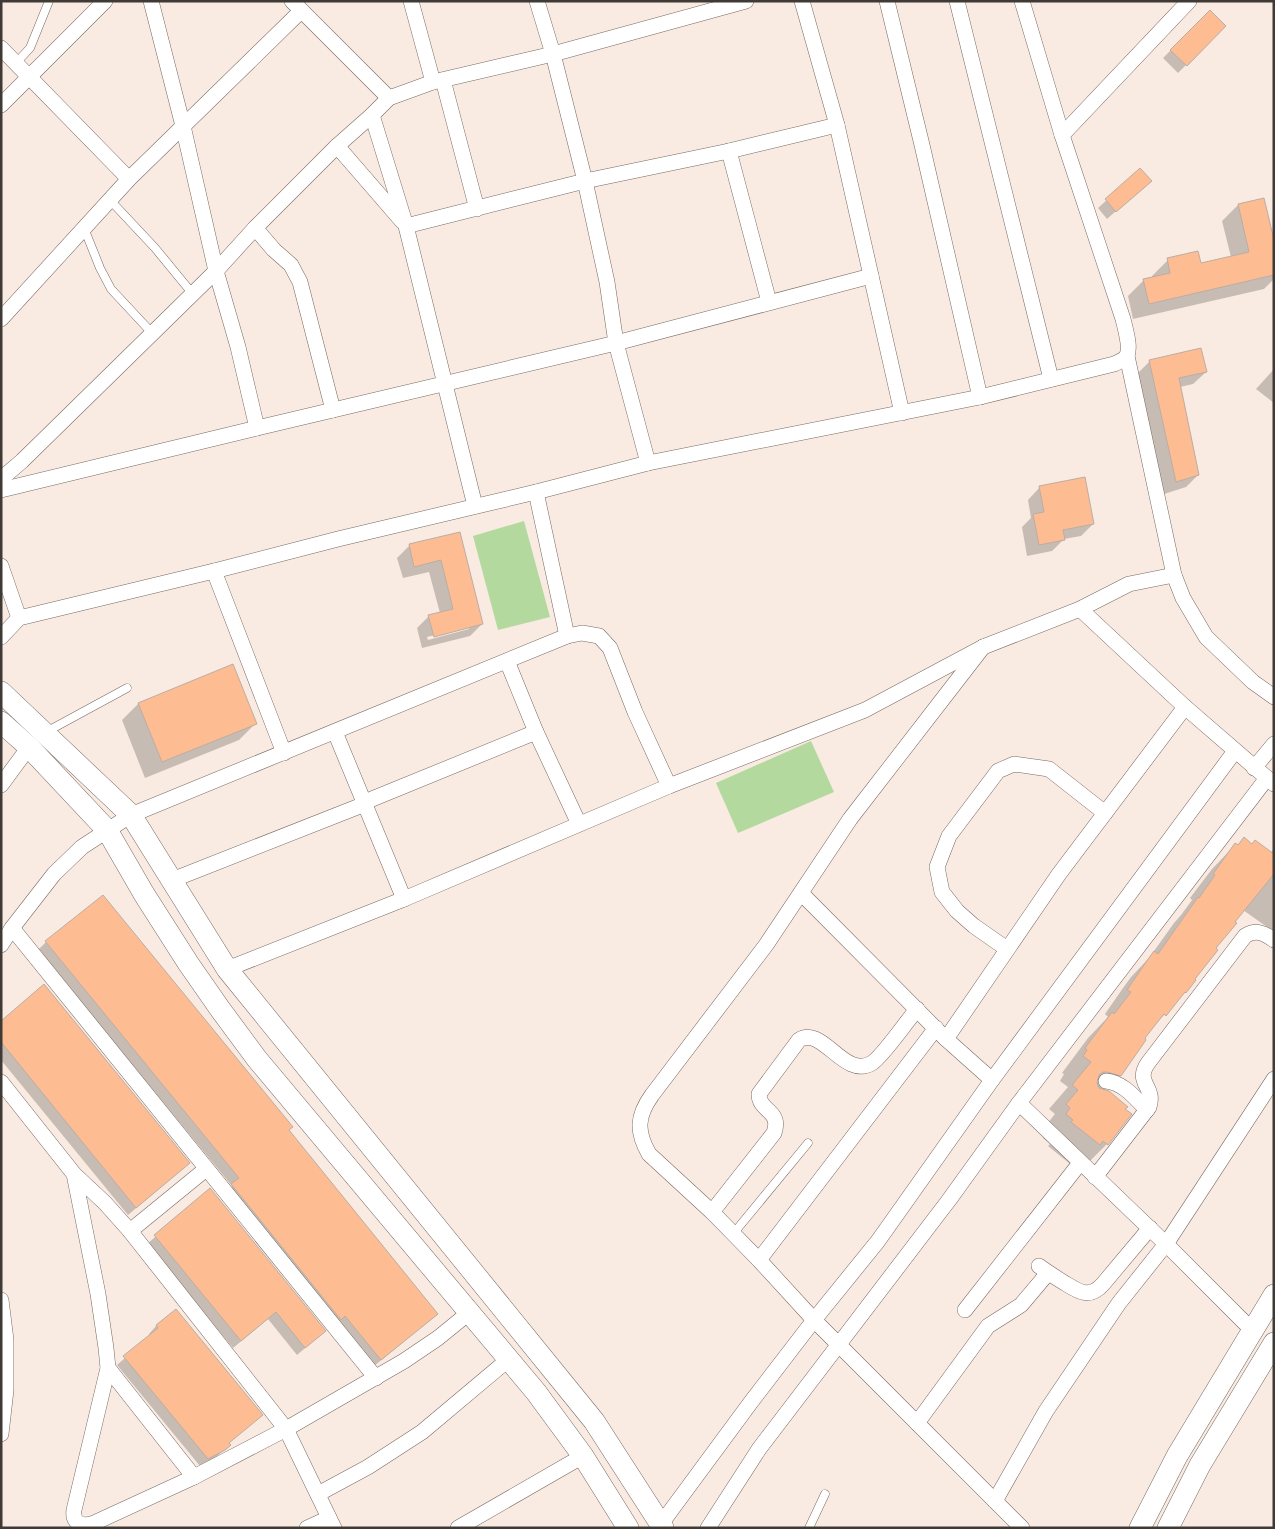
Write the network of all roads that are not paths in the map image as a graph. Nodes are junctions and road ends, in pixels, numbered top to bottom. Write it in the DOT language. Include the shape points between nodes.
graph roads {
  1 [pos="49,1"];
  2 [pos="105,1"];
  3 [pos="151,1"];
  4 [pos="411,1"];
  5 [pos="537,1"];
  6 [pos="746,1"];
  7 [pos="802,1"];
  8 [pos="887,1"];
  9 [pos="957,1"];
  10 [pos="1022,1"];
  11 [pos="1189,1"];
  12 [pos="297,6"];
  13 [pos="1,48"];
  14 [pos="553,54"];
  15 [pos="16,63"];
  16 [pos="30,76"];
  17 [pos="438,81"];
  18 [pos="389,98"];
  19 [pos="1,105"];
  20 [pos="372,115"];
  21 [pos="836,125"];
  22 [pos="183,126"];
  23 [pos="1062,135"];
  24 [pos="336,146"];
  25 [pos="729,152"];
  26 [pos="129,179"];
  27 [pos="585,181"];
  28 [pos="110,200"];
  29 [pos="477,209"];
  30 [pos="406,226"];
  31 [pos="84,228"];
  32 [pos="256,228"];
  33 [pos="216,271"];
  34 [pos="871,276"];
  35 [pos="192,293"];
  36 [pos="769,302"];
  37 [pos="1,319"];
  38 [pos="152,333"];
  39 [pos="616,343"];
  40 [pos="1127,356"];
  41 [pos="1051,379"];
  42 [pos="445,383"];
  43 [pos="980,397"];
  44 [pos="333,410"];
  45 [pos="902,413"];
  46 [pos="257,428"];
  47 [pos="648,463"];
  48 [pos="1,479"];
  49 [pos="1,490"];
  50 [pos="536,492"];
  51 [pos="476,506"];
  52 [pos="1,566"];
  53 [pos="214,571"];
  54 [pos="1174,575"];
  55 [pos="1080,609"];
  56 [pos="18,618"];
  57 [pos="567,636"];
  58 [pos="1,637"];
  59 [pos="982,647"];
  60 [pos="507,661"];
  61 [pos="127,688"];
  62 [pos="1,692"];
  63 [pos="1274,697"];
  64 [pos="1185,707"];
  65 [pos="1,722"];
  66 [pos="335,732"];
  67 [pos="536,732"];
  68 [pos="36,740"];
  69 [pos="1274,744"];
  70 [pos="1235,751"];
  71 [pos="284,753"];
  72 [pos="1254,768"];
  73 [pos="1270,781"];
  74 [pos="1,785"];
  75 [pos="668,786"];
  76 [pos="365,804"];
  77 [pos="1105,813"];
  78 [pos="131,815"];
  79 [pos="579,824"];
  80 [pos="107,830"];
  81 [pos="172,880"];
  82 [pos="802,893"];
  83 [pos="404,899"];
  84 [pos="12,928"];
  85 [pos="1274,940"];
  86 [pos="1,944"];
  87 [pos="1007,949"];
  88 [pos="227,969"];
  89 [pos="917,1009"];
  90 [pos="941,1033"];
  91 [pos="1274,1079"];
  92 [pos="992,1080"];
  93 [pos="1,1082"];
  94 [pos="1106,1082"];
  95 [pos="1018,1103"];
  96 [pos="1147,1110"];
  97 [pos="808,1143"];
  98 [pos="1080,1163"];
  99 [pos="206,1169"];
  100 [pos="74,1174"];
  101 [pos="1095,1177"];
  102 [pos="712,1212"];
  103 [pos="1150,1228"];
  104 [pos="130,1231"];
  105 [pos="733,1234"];
  106 [pos="1166,1244"];
  107 [pos="759,1260"];
  108 [pos="1274,1295"];
  109 [pos="1,1300"];
  110 [pos="965,1310"];
  111 [pos="470,1312"];
  112 [pos="814,1320"];
  113 [pos="1252,1330"];
  114 [pos="1274,1343"];
  115 [pos="839,1345"];
  116 [pos="509,1359"];
  117 [pos="108,1368"];
  118 [pos="376,1378"];
  119 [pos="918,1423"];
  120 [pos="286,1429"];
  121 [pos="1,1434"];
  122 [pos="583,1456"];
  123 [pos="194,1477"];
  124 [pos="318,1494"];
  125 [pos="825,1494"];
  126 [pos="995,1501"];
  127 [pos="332,1523"];
  128 [pos="662,1526"];
  129 [pos="307,1528"];
  130 [pos="458,1528"];
  131 [pos="628,1528"];
  132 [pos="708,1528"];
  133 [pos="809,1528"];
  134 [pos="1022,1528"];
  135 [pos="1140,1528"];
  136 [pos="1168,1528"];
  1 -- 15 [label="lane" via="30,48"];
  2 -- 16 [label="street"];
  3 -- 22 [label="street"];
  4 -- 17 [label="street"];
  5 -- 14 [label="street"];
  6 -- 14 [label="street"];
  7 -- 21 [label="street"];
  8 -- 43 [label="street"];
  9 -- 41 [label="street"];
  10 -- 23 [label="street"];
  11 -- 23 [label="street"];
  12 -- 18 [label="street"];
  12 -- 22 [label="street"];
  13 -- 15 [label="street"];
  14 -- 17 [label="street"];
  14 -- 27 [label="street"];
  15 -- 16 [label="street"];
  16 -- 19 [label="street"];
  16 -- 26 [label="street"];
  17 -- 18 [label="street"];
  17 -- 29 [label="street"];
  18 -- 20 [label="street"];
  20 -- 24 [label="street"];
  20 -- 30 [label="street"];
  21 -- 25 [label="street"];
  21 -- 34 [label="street"];
  22 -- 26 [label="street"];
  22 -- 33 [label="street"];
  23 -- 40 [label="street" via="1123,319 1128,338"];
  24 -- 30 [label="street"];
  24 -- 32 [label="street"];
  25 -- 27 [label="street"];
  25 -- 36 [label="street"];
  26 -- 28 [label="street"];
  27 -- 29 [label="street"];
  27 -- 39 [label="street" via="607,282"];
  28 -- 31 [label="street"];
  28 -- 35 [label="lane"];
  29 -- 30 [label="street"];
  30 -- 42 [label="street"];
  31 -- 37 [label="street"];
  31 -- 38 [label="lane" via="111,289"];
  32 -- 33 [label="street"];
  32 -- 44 [label="street" via="291,265 300,282"];
  33 -- 35 [label="street"];
  33 -- 46 [label="street"];
  34 -- 36 [label="street"];
  34 -- 45 [label="street"];
  35 -- 38 [label="street"];
  36 -- 39 [label="street"];
  38 -- 48 [label="street"];
  39 -- 42 [label="street"];
  39 -- 47 [label="street"];
  40 -- 41 [label="street" via="1114,364"];
  40 -- 54 [label="street"];
  41 -- 43 [label="street"];
  42 -- 44 [label="street"];
  42 -- 51 [label="street"];
  43 -- 45 [label="street"];
  44 -- 46 [label="street"];
  45 -- 47 [label="street"];
  46 -- 49 [label="street"];
  47 -- 50 [label="street"];
  50 -- 51 [label="street"];
  50 -- 57 [label="street"];
  51 -- 53 [label="street"];
  52 -- 56 [label="street"];
  53 -- 56 [label="street"];
  53 -- 71 [label="street"];
  54 -- 55 [label="street" via="1129,584"];
  54 -- 63 [label="street" via="1183,598 1206,637 1253,682"];
  55 -- 59 [label="street"];
  55 -- 64 [label="street"];
  56 -- 58 [label="street"];
  57 -- 60 [label="street"];
  57 -- 75 [label="street" via="582,633 599,636 610,648"];
  59 -- 75 [label="street" via="864,710"];
  59 -- 82 [label="street" via="850,819"];
  60 -- 66 [label="street"];
  60 -- 67 [label="street"];
  61 -- 68 [label="lane"];
  62 -- 68 [label="main road"];
  64 -- 70 [label="street"];
  64 -- 77 [label="street"];
  65 -- 68 [label="main road"];
  66 -- 71 [label="street"];
  66 -- 76 [label="street"];
  67 -- 76 [label="street"];
  67 -- 79 [label="street"];
  68 -- 74 [label="street"];
  68 -- 78 [label="main road"];
  68 -- 80 [label="main road"];
  69 -- 72 [label="street"];
  70 -- 72 [label="street"];
  70 -- 92 [label="street"];
  71 -- 78 [label="street"];
  72 -- 73 [label="street"];
  73 -- 95 [label="street"];
  75 -- 79 [label="street"];
  76 -- 81 [label="street"];
  76 -- 83 [label="street"];
  77 -- 87 [label="street"];
  77 -- 87 [label="street" via="1048,769 1014,764 998,772 949,836 937,867 942,892 956,911"];
  78 -- 80 [label="street"];
  78 -- 81 [label="main road"];
  79 -- 83 [label="street"];
  80 -- 84 [label="street" via="82,847 54,874"];
  80 -- 111 [label="main road" via="144,894 225,1016"];
  81 -- 88 [label="main road"];
  82 -- 89 [label="street"];
  82 -- 102 [label="street" via="644,1105 640,1117 642,1143 649,1154"];
  83 -- 88 [label="street"];
  84 -- 86 [label="street"];
  84 -- 99 [label="street"];
  85 -- 96 [label="street" via="1261,932 1245,936 1148,1063 1143,1076 1151,1097"];
  87 -- 90 [label="street"];
  88 -- 128 [label="main road" via="594,1421"];
  89 -- 90 [label="street"];
  89 -- 102 [label="street" via="878,1058 868,1065 851,1064 815,1038 800,1040 759,1094 762,1104 775,1118 774,1133"];
  90 -- 92 [label="street"];
  90 -- 107 [label="street"];
  91 -- 106 [label="street"];
  92 -- 112 [label="street" via="878,1241"];
  93 -- 100 [label="street"];
  94 -- 96 [label="street" via="1123,1087"];
  95 -- 98 [label="street"];
  95 -- 115 [label="street"];
  96 -- 101 [label="street"];
  97 -- 105 [label="lane"];
  98 -- 101 [label="street"];
  98 -- 110 [label="street"];
  99 -- 104 [label="street"];
  99 -- 118 [label="street"];
  100 -- 104 [label="street"];
  100 -- 117 [label="street" via="98,1294"];
  101 -- 103 [label="street"];
  102 -- 105 [label="street"];
  103 -- 106 [label="street"];
  103 -- 119 [label="street" via="1094,1292 1077,1291 1044,1269 1021,1306 988,1326"];
  104 -- 120 [label="street"];
  105 -- 107 [label="street"];
  106 -- 113 [label="street"];
  106 -- 126 [label="street" via="1120,1303 1055,1397"];
  107 -- 112 [label="street"];
  108 -- 113 [label="main road"];
  109 -- 121 [label="street" via="6,1340 6,1390"];
  111 -- 116 [label="main road"];
  111 -- 118 [label="street" via="422,1350"];
  112 -- 115 [label="street"];
  112 -- 128 [label="street"];
  113 -- 135 [label="main road"];
  114 -- 136 [label="main road" via="1200,1465"];
  115 -- 119 [label="street"];
  115 -- 132 [label="street" via="759,1449"];
  116 -- 122 [label="main road"];
  116 -- 124 [label="street" via="422,1432"];
  117 -- 123 [label="street"];
  117 -- 123 [label="street" via="74,1510 75,1520 83,1526 88,1525"];
  118 -- 120 [label="street"];
  119 -- 126 [label="street"];
  120 -- 123 [label="street"];
  120 -- 124 [label="street"];
  122 -- 130 [label="street"];
  122 -- 131 [label="main road"];
  124 -- 127 [label="street"];
  125 -- 133 [label="lane"];
  126 -- 134 [label="street"];
  127 -- 129 [label="street"];
}
